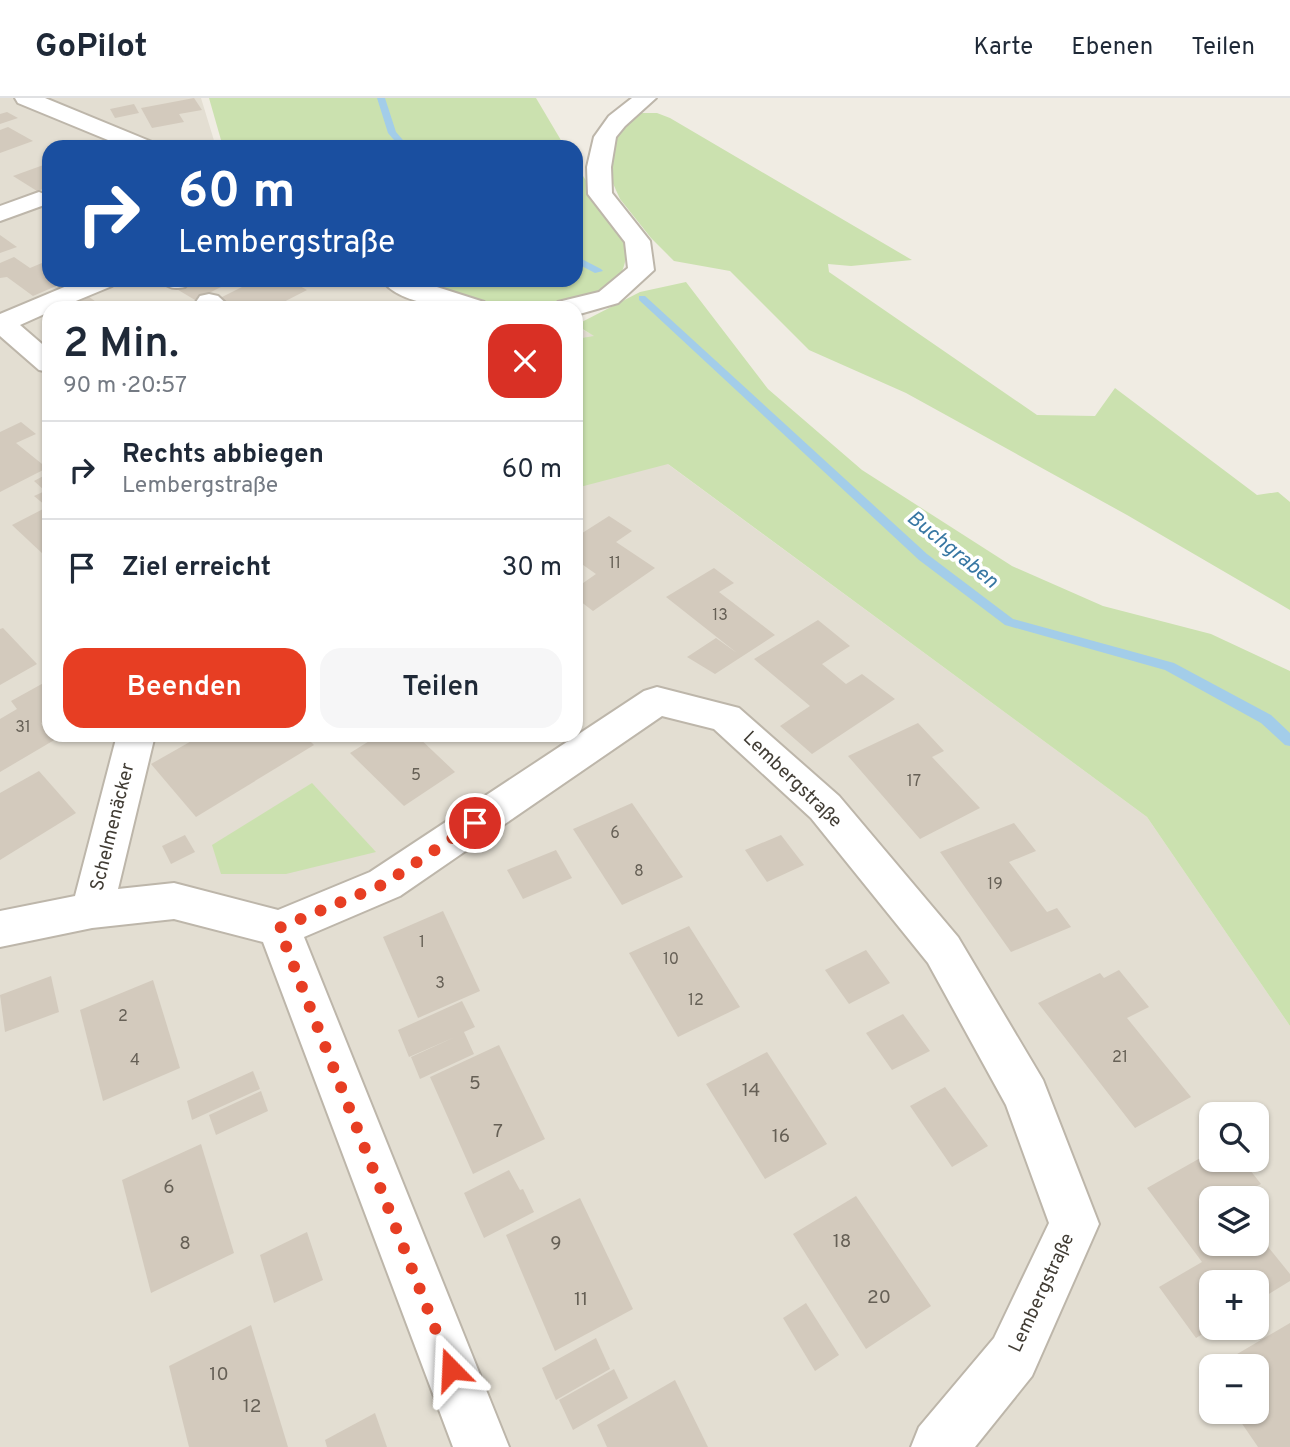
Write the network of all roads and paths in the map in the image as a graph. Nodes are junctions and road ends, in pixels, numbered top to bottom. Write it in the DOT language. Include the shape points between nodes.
graph roads {
  1 [pos="26,98"];
  2 [pos="645,98"];
  3 [pos="127,140"];
  4 [pos="40,199"];
  5 [pos="0,214"];
  6 [pos="86,287"];
  7 [pos="409,287"];
  8 [pos="53,301"];
  9 [pos="451,301"];
  10 [pos="42,305"];
  11 [pos="583,307"];
  12 [pos="0,323"];
  13 [pos="42,358"];
  14 [pos="134,742"];
  15 [pos="92,910"];
  16 [pos="279,928"];
  17 [pos="0,929"];
  18 [pos="481,1447"];
  19 [pos="939,1447"];
  1 -- 3 [label="street"];
  2 -- 11 [label="street" via="617,121 606,137 599,167 600,194 637,241 641,270 615,297"];
  4 -- 5 [label="street"];
  6 -- 8 [label="street"];
  7 -- 9 [label="street"];
  10 -- 12 [label="street"];
  12 -- 13 [label="street"];
  14 -- 15 [label="street, Schelmenäcker"];
  15 -- 16 [label="street" via="174,901"];
  15 -- 17 [label="street, Schelmenäcker"];
  16 -- 18 [label="street"];
  16 -- 19 [label="street, Lembergstraße" via="384,884 657,701 726,718 825,807 943,950 1026,1096 1074,1224 1013,1357"];
}
